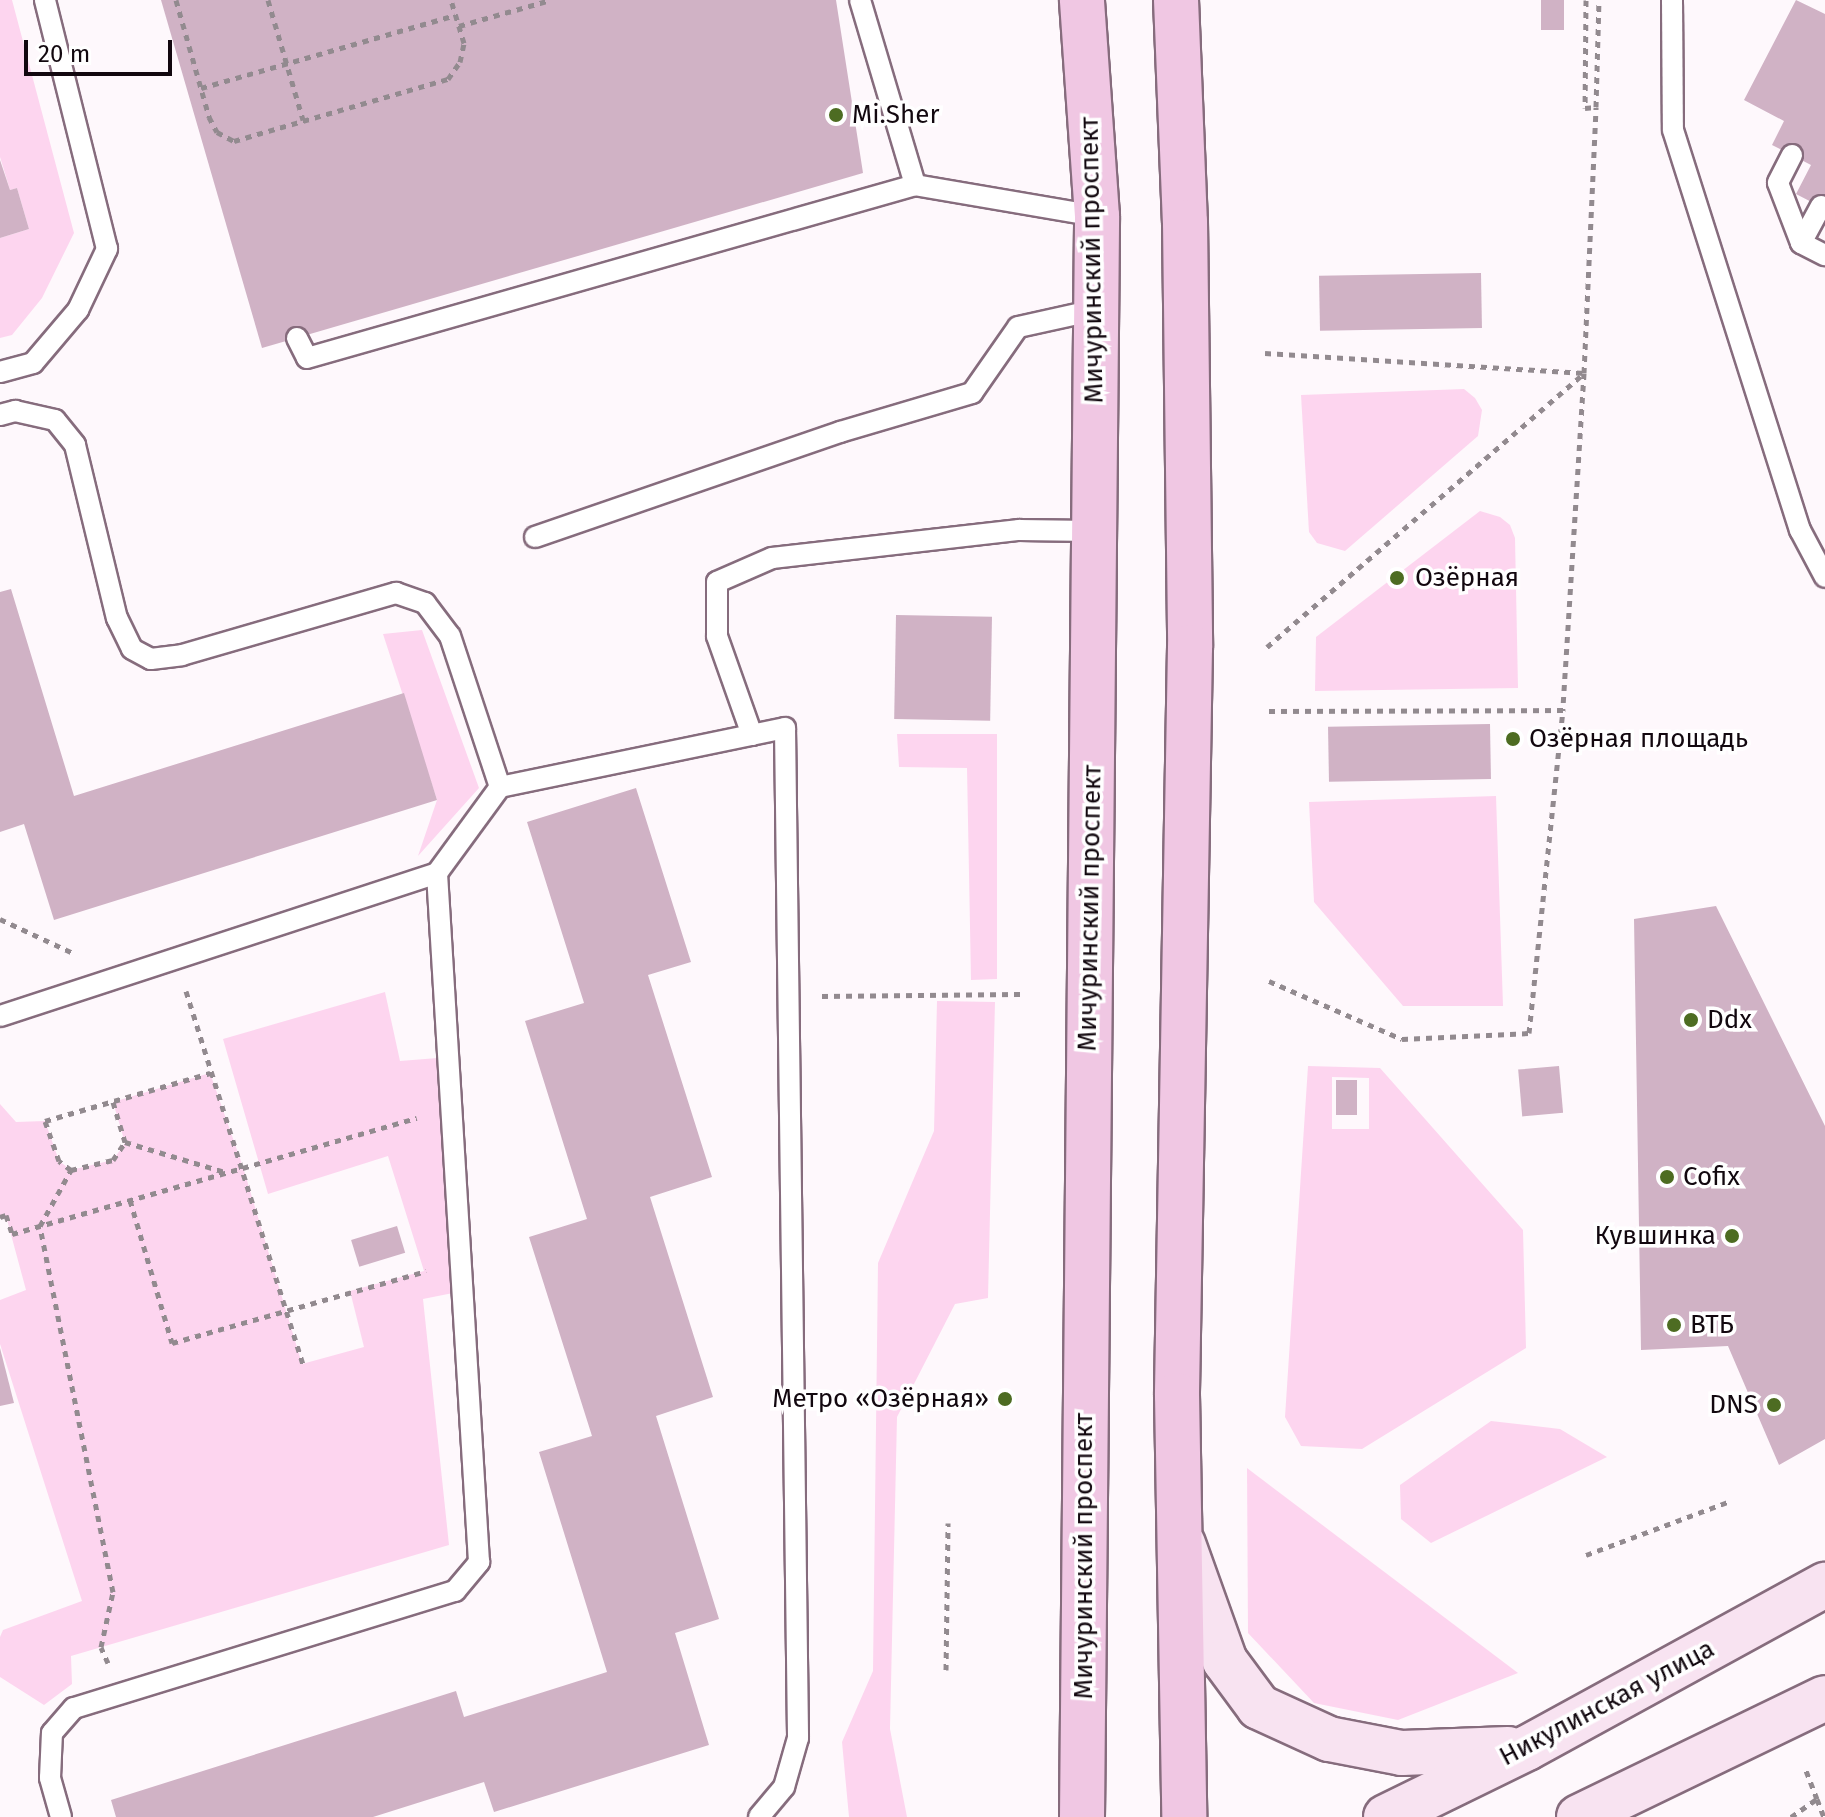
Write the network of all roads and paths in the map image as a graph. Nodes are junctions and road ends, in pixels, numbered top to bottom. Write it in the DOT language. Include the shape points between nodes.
graph roads {
  1 [pos="45,0"];
  2 [pos="176,0"];
  3 [pos="268,0"];
  4 [pos="451,0"];
  5 [pos="521,0"];
  6 [pos="550,0"];
  7 [pos="860,0"];
  8 [pos="1082,0"];
  9 [pos="1176,0"];
  10 [pos="1586,0"];
  11 [pos="1599,0"];
  12 [pos="1672,0"];
  13 [pos="523,8"];
  14 [pos="455,15"];
  15 [pos="459,26"];
  16 [pos="286,63"];
  17 [pos="201,88"];
  18 [pos="1596,107"];
  19 [pos="303,120"];
  20 [pos="1792,155"];
  21 [pos="915,185"];
  22 [pos="1821,206"];
  23 [pos="1097,216"];
  24 [pos="1801,243"];
  25 [pos="1825,255"];
  26 [pos="1095,310"];
  27 [pos="297,338"];
  28 [pos="1265,353"];
  29 [pos="0,372"];
  30 [pos="1584,373"];
  31 [pos="0,415"];
  32 [pos="1093,531"];
  33 [pos="535,537"];
  34 [pos="1825,577"];
  35 [pos="1267,647"];
  36 [pos="1563,710"];
  37 [pos="1268,711"];
  38 [pos="752,735"];
  39 [pos="500,787"];
  40 [pos="437,873"];
  41 [pos="0,919"];
  42 [pos="177,958"];
  43 [pos="123,976"];
  44 [pos="1269,981"];
  45 [pos="1021,994"];
  46 [pos="790,996"];
  47 [pos="0,1016"];
  48 [pos="210,1073"];
  49 [pos="113,1102"];
  50 [pos="453,1108"];
  51 [pos="125,1142"];
  52 [pos="243,1167"];
  53 [pos="71,1170"];
  54 [pos="226,1172"];
  55 [pos="130,1200"];
  56 [pos="0,1217"];
  57 [pos="40,1226"];
  58 [pos="461,1261"];
  59 [pos="286,1309"];
  60 [pos="303,1364"];
  61 [pos="1728,1502"];
  62 [pos="948,1523"];
  63 [pos="1180,1538"];
  64 [pos="1586,1555"];
  65 [pos="1825,1585"];
  66 [pos="946,1670"];
  67 [pos="122,1693"];
  68 [pos="1825,1698"];
  69 [pos="1527,1748"];
  70 [pos="1805,1767"];
  71 [pos="1817,1799"];
  72 [pos="61,1817"];
  73 [pos="759,1817"];
  74 [pos="1082,1817"];
  75 [pos="1184,1817"];
  76 [pos="1386,1817"];
  77 [pos="1579,1817"];
  78 [pos="1791,1817"];
  79 [pos="1824,1817"];
  1 -- 29 [label="lane" via="107,249 78,310 33,363"];
  2 -- 17 [label="path"];
  3 -- 16 [label="path"];
  4 -- 14 [label="path"];
  5 -- 13 [label="path"];
  6 -- 13 [label="path"];
  7 -- 21 [label="lane"];
  8 -- 23 [label="main road, Мичуринский проспект"];
  9 -- 63 [label="main road" via="1185,222 1190,647 1177,1395"];
  10 -- 18 [label="path" via="1585,108"];
  11 -- 18 [label="path"];
  12 -- 34 [label="lane" via="1673,130 1800,530"];
  13 -- 15 [label="path"];
  14 -- 15 [label="path"];
  14 -- 16 [label="path"];
  15 -- 19 [label="path" via="463,52 448,79"];
  16 -- 17 [label="path"];
  16 -- 19 [label="path"];
  17 -- 19 [label="path" via="213,126 234,141"];
  18 -- 30 [label="path"];
  20 -- 24 [label="lane" via="1778,183"];
  21 -- 23 [label="lane"];
  21 -- 27 [label="lane" via="307,358"];
  22 -- 24 [label="lane"];
  23 -- 26 [label="main road, Мичуринский проспект"];
  24 -- 25 [label="lane"];
  26 -- 32 [label="main road, Мичуринский проспект"];
  26 -- 33 [label="lane" via="1018,327 972,393 840,432"];
  28 -- 30 [label="path"];
  30 -- 35 [label="path"];
  30 -- 36 [label="path"];
  31 -- 39 [label="lane" via="15,411 55,420 75,445 117,618 132,649 151,659 182,655 396,593 425,603 450,636"];
  32 -- 38 [label="lane" via="1019,530 772,558 717,582 717,636"];
  32 -- 74 [label="main road, Мичуринский проспект"];
  36 -- 37 [label="path"];
  36 -- 44 [label="path" via="1529,1033 1402,1039"];
  38 -- 39 [label="lane"];
  38 -- 46 [label="lane" via="785,728"];
  39 -- 40 [label="lane"];
  40 -- 42 [label="lane"];
  40 -- 50 [label="lane"];
  41 -- 43 [label="path"];
  42 -- 43 [label="lane"];
  42 -- 48 [label="path"];
  43 -- 47 [label="lane"];
  45 -- 46 [label="path"];
  46 -- 73 [label="lane" via="798,1738 784,1787"];
  48 -- 49 [label="path"];
  48 -- 52 [label="path"];
  49 -- 51 [label="path"];
  49 -- 53 [label="path" via="45,1121 59,1161"];
  50 -- 52 [label="path"];
  50 -- 58 [label="lane"];
  51 -- 53 [label="path" via="113,1160"];
  51 -- 54 [label="path"];
  52 -- 54 [label="path"];
  52 -- 59 [label="path"];
  53 -- 57 [label="path"];
  54 -- 55 [label="path"];
  55 -- 57 [label="path"];
  55 -- 59 [label="path" via="172,1343"];
  56 -- 57 [label="path" via="6,1215 12,1234"];
  57 -- 67 [label="path" via="113,1592 101,1647"];
  58 -- 59 [label="path"];
  58 -- 67 [label="lane" via="479,1562 455,1591"];
  59 -- 60 [label="path"];
  61 -- 64 [label="path"];
  62 -- 66 [label="path"];
  63 -- 69 [label="main road" via="1225,1661 1259,1707 1329,1739 1402,1753"];
  63 -- 75 [label="main road"];
  65 -- 69 [label="main road, Никулинская улица"];
  67 -- 72 [label="lane" via="74,1708 52,1733 50,1778"];
  68 -- 77 [label="main road"];
  69 -- 76 [label="main road, Никулинская улица"];
  70 -- 71 [label="path"];
  71 -- 78 [label="path"];
  71 -- 79 [label="path"];
}
